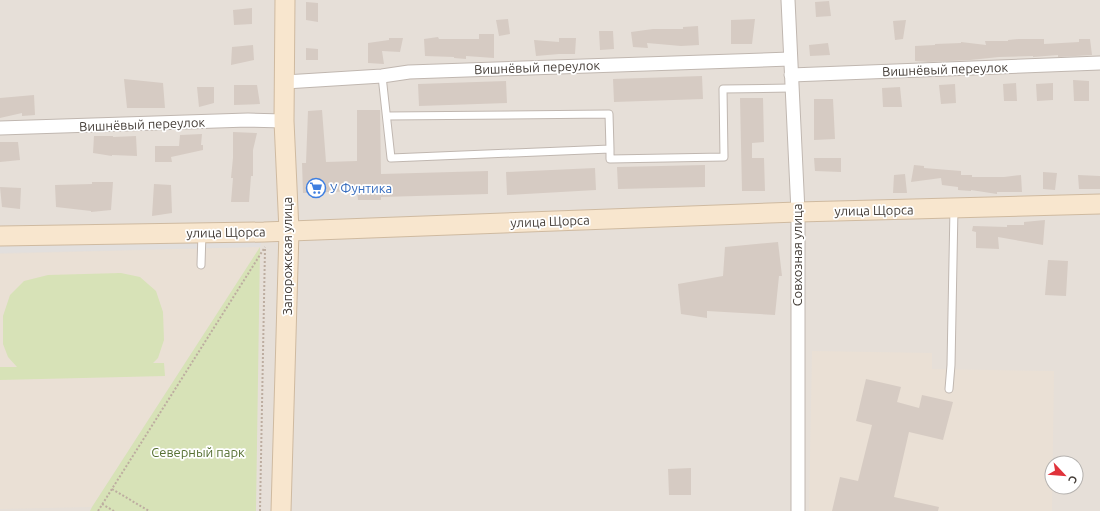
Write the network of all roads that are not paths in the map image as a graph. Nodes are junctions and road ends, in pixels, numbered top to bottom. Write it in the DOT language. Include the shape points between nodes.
graph roads {
  1 [pos="285,0"];
  2 [pos="788,0"];
  3 [pos="790,59"];
  4 [pos="1100,63"];
  5 [pos="790,75"];
  6 [pos="382,76"];
  7 [pos="285,82"];
  8 [pos="791,88"];
  9 [pos="387,116"];
  10 [pos="284,121"];
  11 [pos="0,128"];
  12 [pos="610,148"];
  13 [pos="1100,204"];
  14 [pos="954,208"];
  15 [pos="798,212"];
  16 [pos="202,233"];
  17 [pos="0,236"];
  18 [pos="276,236"];
  19 [pos="200,265"];
  20 [pos="949,389"];
  21 [pos="281,511"];
  22 [pos="798,511"];
  1 -- 7 [label="street, Запорожская улица"];
  2 -- 3 [label="street, Совхозная улица"];
  3 -- 5 [label="street, Совхозная улица"];
  3 -- 6 [label="street, Вишнёвый переулок" via="409,72"];
  4 -- 5 [label="street, Вишнёвый переулок"];
  5 -- 8 [label="street, Совхозная улица"];
  6 -- 7 [label="street, Вишнёвый переулок"];
  6 -- 9 [label="lane"];
  7 -- 10 [label="street, Запорожская улица"];
  8 -- 12 [label="lane" via="723,89 724,158 610,159"];
  8 -- 15 [label="street, Совхозная улица"];
  9 -- 12 [label="lane" via="609,114"];
  9 -- 12 [label="lane" via="391,158"];
  10 -- 11 [label="street, Вишнёвый переулок" via="240,120"];
  10 -- 18 [label="street, Запорожская улица"];
  13 -- 14 [label="street, улица Щорса"];
  14 -- 15 [label="street, улица Щорса"];
  14 -- 20 [label="lane"];
  15 -- 18 [label="street, улица Щорса"];
  15 -- 22 [label="street, Совхозная улица"];
  16 -- 17 [label="street, улица Щорса"];
  16 -- 18 [label="street, улица Щорса"];
  16 -- 19 [label="lane"];
  18 -- 21 [label="street, Запорожская улица"];
}
